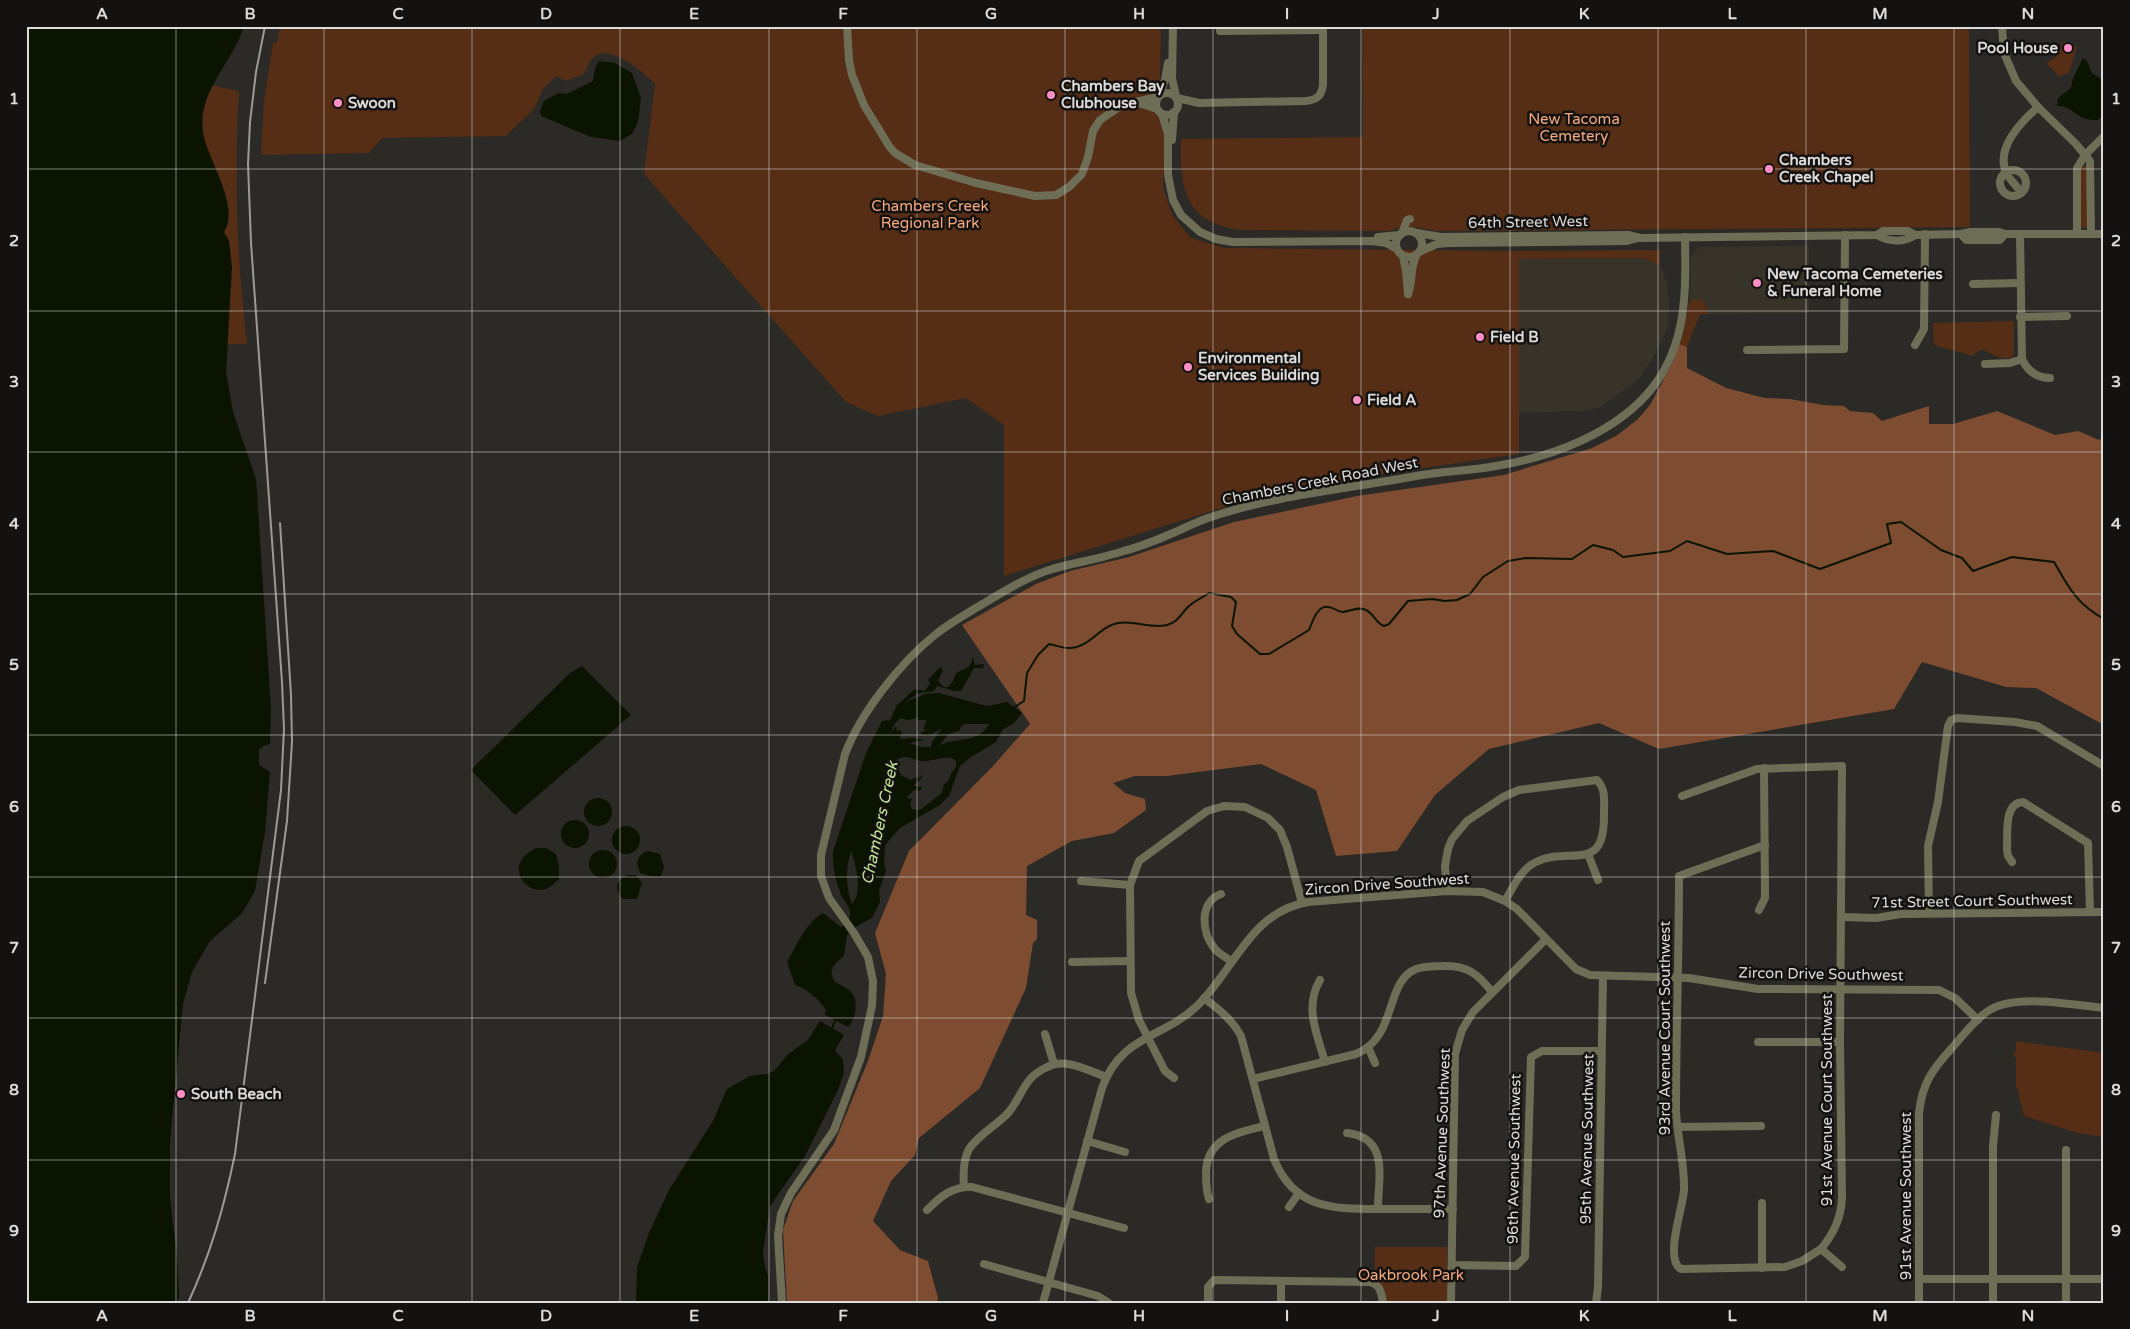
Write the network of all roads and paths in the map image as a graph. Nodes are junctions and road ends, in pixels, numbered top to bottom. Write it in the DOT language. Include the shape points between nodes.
graph roads {
  1 [pos="847,26"];
  2 [pos="1168,26"];
  3 [pos="1173,26"];
  4 [pos="2002,26"];
  5 [pos="1323,28"];
  6 [pos="1220,31"];
  7 [pos="1159,96"];
  8 [pos="1176,97"];
  9 [pos="1136,102"];
  10 [pos="1199,103"];
  11 [pos="2038,107"];
  12 [pos="1175,111"];
  13 [pos="1159,112"];
  14 [pos="2104,136"];
  15 [pos="2085,156"];
  16 [pos="2006,172"];
  17 [pos="2022,192"];
  18 [pos="1194,226"];
  19 [pos="1415,232"];
  20 [pos="1401,234"];
  21 [pos="1925,234"];
  22 [pos="2020,234"];
  23 [pos="2077,234"];
  24 [pos="2091,234"];
  25 [pos="2104,234"];
  26 [pos="1844,235"];
  27 [pos="1685,237"];
  28 [pos="1640,238"];
  29 [pos="1397,249"];
  30 [pos="1418,254"];
  31 [pos="1403,256"];
  32 [pos="1972,284"];
  33 [pos="2020,284"];
  34 [pos="2066,316"];
  35 [pos="2020,317"];
  36 [pos="1915,345"];
  37 [pos="1747,350"];
  38 [pos="2022,359"];
  39 [pos="1985,364"];
  40 [pos="2050,378"];
  41 [pos="2104,766"];
  42 [pos="1764,768"];
  43 [pos="1682,796"];
  44 [pos="1765,845"];
  45 [pos="1588,854"];
  46 [pos="2012,862"];
  47 [pos="1080,880"];
  48 [pos="1598,880"];
  49 [pos="1130,885"];
  50 [pos="1447,892"];
  51 [pos="1222,894"];
  52 [pos="1505,900"];
  53 [pos="1302,903"];
  54 [pos="1759,910"];
  55 [pos="2090,912"];
  56 [pos="2104,912"];
  57 [pos="1929,914"];
  58 [pos="1842,917"];
  59 [pos="1546,939"];
  60 [pos="1130,961"];
  61 [pos="1231,961"];
  62 [pos="1072,962"];
  63 [pos="1603,976"];
  64 [pos="1677,977"];
  65 [pos="1320,980"];
  66 [pos="1840,989"];
  67 [pos="1492,992"];
  68 [pos="1204,998"];
  69 [pos="2104,1008"];
  70 [pos="1978,1020"];
  71 [pos="1046,1034"];
  72 [pos="1148,1036"];
  73 [pos="1758,1042"];
  74 [pos="1840,1042"];
  75 [pos="1368,1047"];
  76 [pos="1601,1051"];
  77 [pos="1325,1062"];
  78 [pos="1375,1063"];
  79 [pos="1054,1064"];
  80 [pos="1106,1077"];
  81 [pos="1174,1078"];
  82 [pos="1253,1078"];
  83 [pos="1996,1115"];
  84 [pos="1265,1126"];
  85 [pos="1761,1126"];
  86 [pos="1678,1127"];
  87 [pos="1347,1133"];
  88 [pos="1087,1141"];
  89 [pos="2066,1150"];
  90 [pos="1125,1152"];
  91 [pos="964,1186"];
  92 [pos="1299,1193"];
  93 [pos="1209,1199"];
  94 [pos="1762,1203"];
  95 [pos="1289,1207"];
  96 [pos="1378,1209"];
  97 [pos="1453,1209"];
  98 [pos="927,1210"];
  99 [pos="1068,1212"];
  100 [pos="1124,1228"];
  101 [pos="1821,1249"];
  102 [pos="984,1264"];
  103 [pos="1452,1266"];
  104 [pos="1842,1267"];
  105 [pos="1762,1268"];
  106 [pos="1919,1279"];
  107 [pos="1993,1279"];
  108 [pos="2066,1279"];
  109 [pos="2104,1279"];
  110 [pos="1281,1281"];
  111 [pos="1049,1282"];
  112 [pos="782,1303"];
  113 [pos="1043,1303"];
  114 [pos="1109,1303"];
  115 [pos="1208,1303"];
  116 [pos="1281,1303"];
  117 [pos="1383,1303"];
  118 [pos="1451,1303"];
  119 [pos="1596,1303"];
  120 [pos="1919,1303"];
  121 [pos="1993,1303"];
  122 [pos="2066,1303"];
  1 -- 9 [label="street" via="852,75 864,105 889,146 915,165 976,183 1035,196 1056,196 1082,174 1092,131 1100,120 1122,105"];
  2 -- 7 [label="street" via="1168,68"];
  3 -- 8 [label="street" via="1172,78"];
  4 -- 11 [label="street" via="2002,45 2011,71"];
  5 -- 6 [label="street"];
  5 -- 10 [label="street" via="1323,84 1319,97 1305,101"];
  7 -- 8 [label="street" via="1168,92"];
  7 -- 9 [label="street"];
  7 -- 13 [label="street" via="1155,104"];
  8 -- 10 [label="street"];
  8 -- 12 [label="street"];
  9 -- 13 [label="street"];
  10 -- 12 [label="street"];
  11 -- 15 [label="street"];
  11 -- 16 [label="street" via="2010,139 2005,159"];
  12 -- 13 [label="street" via="1169,115"];
  12 -- 18 [label="street" via="1173,188 1180,206"];
  13 -- 18 [label="street" via="1168,134 1172,200 1181,215"];
  14 -- 15 [label="street"];
  15 -- 23 [label="street" via="2077,168"];
  15 -- 24 [label="street" via="2091,165"];
  16 -- 17 [label="street"];
  16 -- 17 [label="street" via="2022,173 2026,181"];
  16 -- 17 [label="street" via="2001,179 2003,190 2014,196"];
  18 -- 20 [label="street" via="1217,235 1241,238 1386,237"];
  18 -- 29 [label="street" via="1208,236 1224,241 1372,241"];
  19 -- 20 [label="street"];
  19 -- 20 [label="street" via="1410,219"];
  19 -- 28 [label="street, 64th Street West" via="1441,237 1628,235"];
  19 -- 30 [label="street" via="1422,242"];
  20 -- 29 [label="street"];
  21 -- 22 [label="street"];
  21 -- 26 [label="street" via="1883,231 1877,235"];
  21 -- 36 [label="street" via="1924,329"];
  22 -- 23 [label="street"];
  22 -- 33 [label="street"];
  23 -- 24 [label="street"];
  24 -- 25 [label="street"];
  26 -- 27 [label="street"];
  26 -- 37 [label="street" via="1844,349"];
  27 -- 28 [label="street, 64th Street West"];
  27 -- 112 [label="street, Chambers Creek Road West" via="1684,311 1680,334 1669,362 1652,389 1602,429 1554,451 1515,463 1292,498 1207,518 1123,551 1047,570 1002,592 938,632 907,662 857,725 845,754 820,866 826,891 854,932 871,968 874,988 861,1057 834,1130 791,1193 781,1214 778,1236"];
  28 -- 30 [label="street, 64th Street West" via="1628,241 1448,243 1437,244"];
  29 -- 31 [label="street"];
  30 -- 31 [label="street" via="1409,258"];
  30 -- 31 [label="street" via="1412,267 1408,294"];
  32 -- 33 [label="street"];
  33 -- 35 [label="street"];
  34 -- 35 [label="street"];
  35 -- 38 [label="street"];
  38 -- 39 [label="street"];
  38 -- 40 [label="street" via="2034,374"];
  41 -- 57 [label="street" via="2031,725 1957,718 1950,722 1928,846"];
  42 -- 43 [label="street" via="1749,770"];
  42 -- 44 [label="street"];
  42 -- 58 [label="street, 91st Avenue Court Southwest" via="1842,766"];
  44 -- 54 [label="street" via="1765,898"];
  44 -- 64 [label="street, 93rd Avenue Court Southwest" via="1679,876"];
  45 -- 48 [label="street"];
  45 -- 50 [label="street" via="1597,848 1604,834 1604,795 1598,780 1519,790 1467,821 1452,839 1445,866"];
  45 -- 52 [label="street" via="1535,862 1522,873"];
  46 -- 55 [label="street" via="2007,850 2010,810 2020,802 2088,843"];
  47 -- 49 [label="street"];
  49 -- 53 [label="street" via="1136,867 1144,857 1199,816 1218,807 1240,806 1259,812 1280,830"];
  49 -- 60 [label="street"];
  50 -- 52 [label="street, Zircon Drive Southwest" via="1482,892"];
  50 -- 53 [label="street, Zircon Drive Southwest"];
  51 -- 61 [label="street" via="1208,903 1205,922 1207,935 1215,949"];
  52 -- 59 [label="street, Zircon Drive Southwest"];
  53 -- 61 [label="street, Zircon Drive Southwest" via="1278,912 1261,924"];
  55 -- 56 [label="street, 71st Street Court Southwest"];
  55 -- 57 [label="street, 71st Street Court Southwest"];
  57 -- 58 [label="street, 71st Street Court Southwest"];
  58 -- 66 [label="street, 91st Avenue Court Southwest"];
  59 -- 63 [label="street, Zircon Drive Southwest" via="1576,969"];
  59 -- 67 [label="street, 97th Avenue Southwest"];
  60 -- 62 [label="street"];
  60 -- 72 [label="street" via="1133,1005"];
  61 -- 68 [label="street, Zircon Drive Southwest"];
  63 -- 64 [label="street, Zircon Drive Southwest"];
  63 -- 76 [label="street, 95th Avenue Southwest"];
  64 -- 66 [label="street, Zircon Drive Southwest" via="1758,989"];
  64 -- 86 [label="street, 93rd Avenue Court Southwest"];
  65 -- 77 [label="street" via="1312,994 1311,1005"];
  66 -- 70 [label="street, Zircon Drive Southwest" via="1939,990 1955,998"];
  66 -- 74 [label="street, 91st Avenue Court Southwest"];
  67 -- 75 [label="street" via="1469,969 1454,966 1417,969 1398,987 1386,1023"];
  67 -- 97 [label="street, 97th Avenue Southwest" via="1465,1024 1455,1054"];
  68 -- 72 [label="street, Zircon Drive Southwest" via="1187,1014"];
  68 -- 82 [label="street" via="1235,1025"];
  69 -- 70 [label="street" via="2012,1002 1989,1010"];
  70 -- 106 [label="street, 91st Avenue Southwest" via="1929,1075 1921,1099"];
  71 -- 79 [label="street"];
  72 -- 80 [label="street, Zircon Drive Southwest" via="1119,1057"];
  72 -- 81 [label="street" via="1165,1071"];
  73 -- 74 [label="street"];
  74 -- 101 [label="street, 91st Avenue Court Southwest" via="1841,1209 1835,1230"];
  75 -- 77 [label="street" via="1356,1054"];
  75 -- 78 [label="street"];
  76 -- 103 [label="street, 96th Avenue Southwest" via="1542,1051 1530,1057 1526,1248 1523,1261 1516,1266"];
  76 -- 119 [label="street, 95th Avenue Southwest"];
  77 -- 82 [label="street"];
  79 -- 80 [label="street" via="1078,1066"];
  79 -- 91 [label="street" via="1031,1078 1012,1115 979,1137 970,1148 965,1159"];
  80 -- 88 [label="street, Zircon Drive Southwest"];
  82 -- 84 [label="street"];
  83 -- 107 [label="street"];
  84 -- 92 [label="street" via="1278,1168 1289,1185"];
  84 -- 93 [label="street" via="1225,1138 1211,1151 1206,1167"];
  85 -- 86 [label="street"];
  86 -- 105 [label="street, 93rd Avenue Court Southwest" via="1684,1183 1675,1241 1677,1268"];
  87 -- 96 [label="street" via="1369,1139 1376,1150"];
  88 -- 90 [label="street"];
  88 -- 99 [label="street, Zircon Drive Southwest"];
  89 -- 108 [label="street"];
  91 -- 98 [label="street" via="946,1192"];
  91 -- 99 [label="street"];
  92 -- 95 [label="street"];
  92 -- 96 [label="street" via="1329,1207"];
  94 -- 105 [label="street"];
  96 -- 97 [label="street"];
  97 -- 103 [label="street, 97th Avenue Southwest"];
  99 -- 100 [label="street"];
  99 -- 111 [label="street, Zircon Drive Southwest"];
  101 -- 104 [label="street"];
  101 -- 105 [label="street" via="1796,1264"];
  102 -- 111 [label="street"];
  103 -- 118 [label="street, 97th Avenue Southwest"];
  106 -- 107 [label="street"];
  106 -- 120 [label="street, 91st Avenue Southwest"];
  107 -- 108 [label="street"];
  107 -- 121 [label="street"];
  108 -- 109 [label="street"];
  108 -- 122 [label="street"];
  110 -- 115 [label="street" via="1214,1280 1210,1282"];
  110 -- 116 [label="street"];
  110 -- 117 [label="street" via="1375,1284 1379,1287"];
  111 -- 113 [label="street, Zircon Drive Southwest"];
  111 -- 114 [label="street" via="1098,1296"];
}
